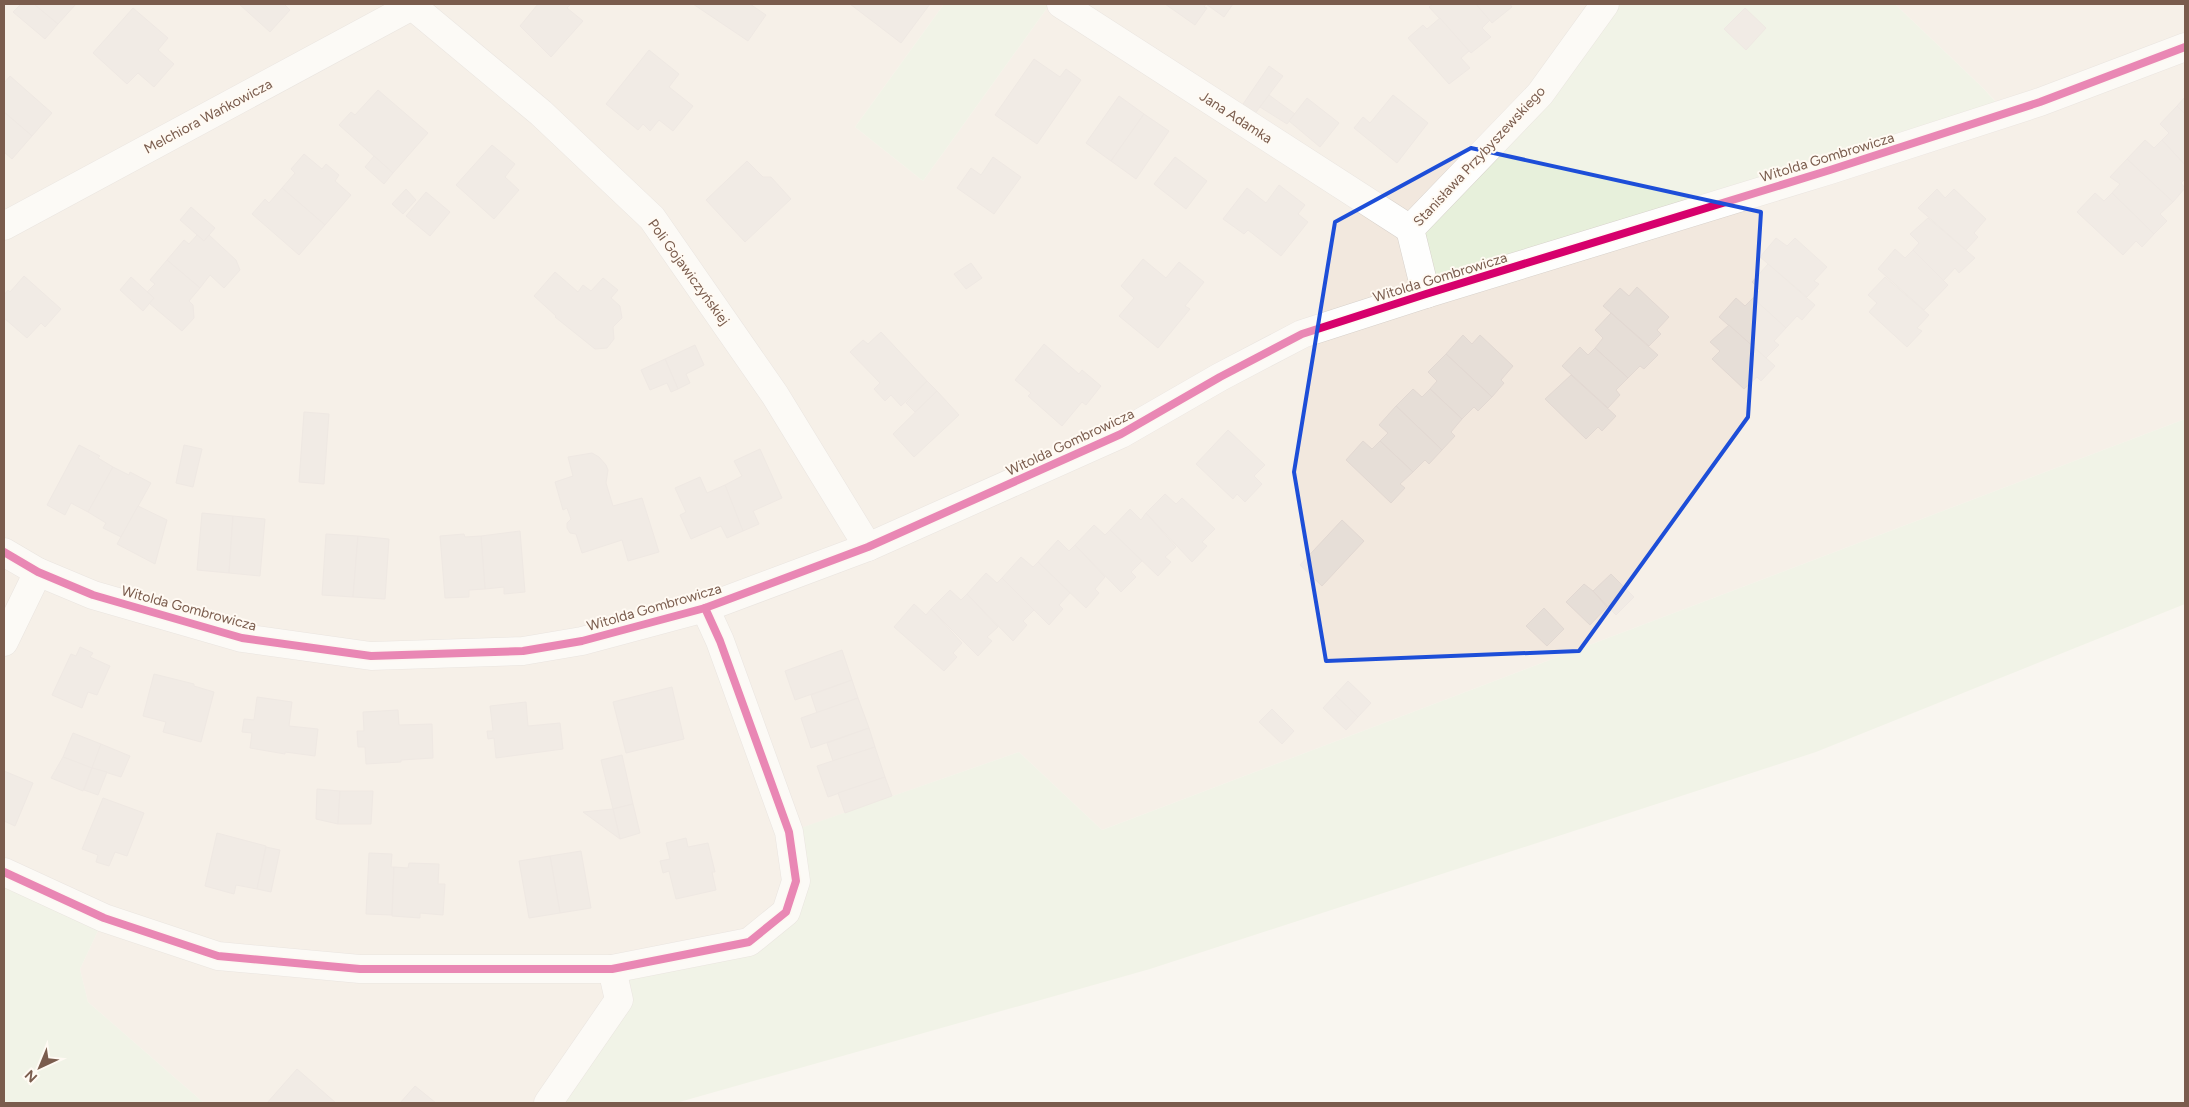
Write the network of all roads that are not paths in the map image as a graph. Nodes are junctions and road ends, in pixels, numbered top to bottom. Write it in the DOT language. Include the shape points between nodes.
graph roads {
  1 [pos="1605,4"];
  2 [pos="411,5"];
  3 [pos="1067,6"];
  4 [pos="2185,47"];
  5 [pos="4,226"];
  6 [pos="1410,229"];
  7 [pos="1426,294"];
  8 [pos="868,547"];
  9 [pos="4,552"];
  10 [pos="38,572"];
  11 [pos="705,608"];
  12 [pos="4,642"];
  13 [pos="4,872"];
  14 [pos="612,969"];
  15 [pos="548,1103"];
  1 -- 6 [label="street, Stanisława Przybyszewskiego" via="1540,94"];
  2 -- 5 [label="street, Melchiora Wańkowicza"];
  2 -- 8 [label="street, Poli Gojawiczyńskiej" via="541,113 652,218 775,395"];
  3 -- 6 [label="street, Jana Adamka"];
  4 -- 7 [label="street, Witolda Gombrowicza" via="2040,102"];
  6 -- 7 [label="street, Stanisława Przybyszewskiego"];
  7 -- 8 [label="street, Witolda Gombrowicza" via="1302,334 1121,434"];
  8 -- 11 [label="street, Witolda Gombrowicza"];
  9 -- 10 [label="street, Witolda Gombrowicza"];
  10 -- 11 [label="street, Witolda Gombrowicza" via="93,595 242,638 371,656 523,651 582,641"];
  10 -- 12 [label="street"];
  11 -- 14 [label="street" via="789,832 796,881 786,912 749,942"];
  13 -- 14 [label="street" via="104,918 218,956 360,969"];
  14 -- 15 [label="street" via="619,1000"];
}
